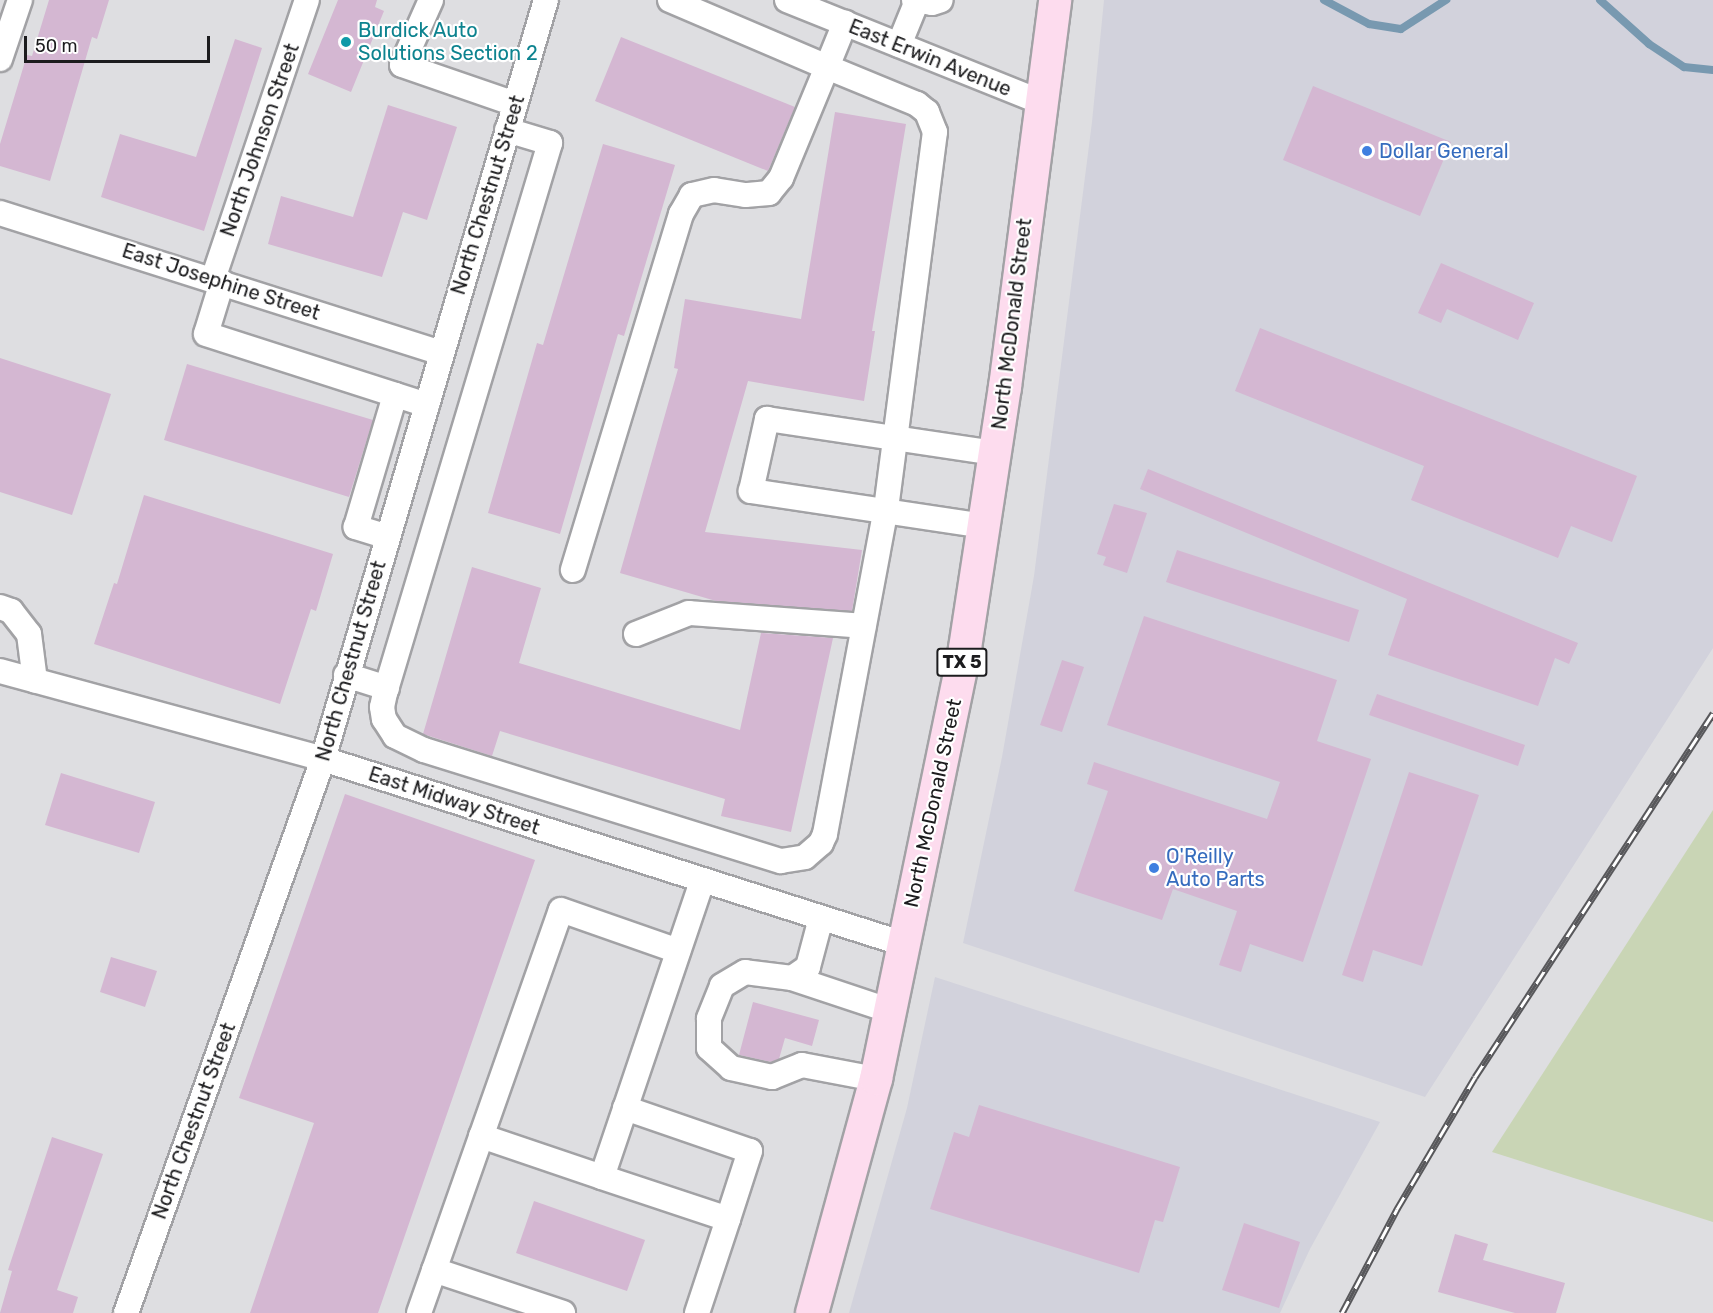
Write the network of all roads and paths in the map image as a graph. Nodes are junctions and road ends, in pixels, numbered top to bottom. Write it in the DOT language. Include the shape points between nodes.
graph roads {
  1 [pos="20,0"];
  2 [pos="307,0"];
  3 [pos="430,0"];
  4 [pos="546,0"];
  5 [pos="670,0"];
  6 [pos="786,0"];
  7 [pos="941,0"];
  8 [pos="1055,0"];
  9 [pos="916,1"];
  10 [pos="813,5"];
  11 [pos="845,23"];
  12 [pos="899,45"];
  13 [pos="0,59"];
  14 [pos="827,67"];
  15 [pos="1041,102"];
  16 [pos="515,104"];
  17 [pos="507,130"];
  18 [pos="0,213"];
  19 [pos="217,281"];
  20 [pos="441,353"];
  21 [pos="395,395"];
  22 [pos="427,405"];
  23 [pos="896,438"];
  24 [pos="379,450"];
  25 [pos="995,453"];
  26 [pos="411,459"];
  27 [pos="886,509"];
  28 [pos="985,526"];
  29 [pos="388,537"];
  30 [pos="573,570"];
  31 [pos="0,607"];
  32 [pos="864,626"];
  33 [pos="636,634"];
  34 [pos="0,671"];
  35 [pos="346,675"];
  36 [pos="34,681"];
  37 [pos="387,688"];
  38 [pos="322,759"];
  39 [pos="702,881"];
  40 [pos="821,918"];
  41 [pos="904,944"];
  42 [pos="678,951"];
  43 [pos="792,978"];
  44 [pos="891,1011"];
  45 [pos="876,1078"];
  46 [pos="625,1107"];
  47 [pos="481,1136"];
  48 [pos="602,1177"];
  49 [pos="728,1219"];
  50 [pos="434,1270"];
  51 [pos="126,1313"];
  52 [pos="419,1313"];
  53 [pos="563,1313"];
  54 [pos="696,1313"];
  55 [pos="812,1313"];
  1 -- 13 [label="street"];
  2 -- 19 [label="street, North Johnson Street"];
  3 -- 16 [label="street" via="402,65"];
  4 -- 16 [label="street, North Chestnut Street"];
  5 -- 14 [label="street"];
  6 -- 10 [label="street, East Erwin Avenue"];
  7 -- 9 [label="street"];
  8 -- 15 [label="main road, North McDonald Street / TX 5"];
  9 -- 12 [label="street"];
  10 -- 11 [label="street, East Erwin Avenue"];
  11 -- 12 [label="street, East Erwin Avenue"];
  11 -- 14 [label="street"];
  12 -- 15 [label="street, East Erwin Avenue"];
  14 -- 23 [label="street" via="916,104 927,112 935,132"];
  14 -- 30 [label="street" via="781,178 769,193 703,191 692,195 681,214"];
  15 -- 25 [label="main road, North McDonald Street / TX 5"];
  16 -- 17 [label="street, North Chestnut Street"];
  17 -- 20 [label="street, North Chestnut Street"];
  17 -- 37 [label="street" via="550,143"];
  18 -- 19 [label="street, East Josephine Street"];
  19 -- 20 [label="street, East Josephine Street"];
  19 -- 21 [label="street, North Johnson Street" via="206,334"];
  20 -- 22 [label="street, North Chestnut Street"];
  21 -- 22 [label="street"];
  21 -- 24 [label="street"];
  22 -- 26 [label="street, North Chestnut Street"];
  23 -- 25 [label="street"];
  23 -- 27 [label="street"];
  23 -- 27 [label="street" via="767,419 751,491"];
  24 -- 26 [label="street"];
  24 -- 29 [label="street" via="356,527"];
  25 -- 28 [label="main road, North McDonald Street / TX 5"];
  26 -- 29 [label="street, North Chestnut Street"];
  27 -- 28 [label="street"];
  27 -- 32 [label="street"];
  28 -- 41 [label="main road, North McDonald Street / TX 5" via="942,767"];
  29 -- 35 [label="street, North Chestnut Street"];
  31 -- 36 [label="street" via="11,611 29,634"];
  32 -- 33 [label="street" via="689,613"];
  32 -- 37 [label="street" via="825,834 813,852 794,860 766,858 406,744 395,736 384,718 382,707"];
  34 -- 36 [label="street, East Midway Street"];
  35 -- 37 [label="street"];
  35 -- 38 [label="street, North Chestnut Street"];
  36 -- 38 [label="street, East Midway Street"];
  38 -- 39 [label="street, East Midway Street"];
  38 -- 51 [label="street, North Chestnut Street"];
  39 -- 40 [label="street, East Midway Street"];
  39 -- 42 [label="street"];
  40 -- 41 [label="street, East Midway Street"];
  40 -- 43 [label="street" via="808,967"];
  41 -- 44 [label="main road, North McDonald Street / TX 5"];
  42 -- 46 [label="street"];
  42 -- 47 [label="street" via="561,909"];
  43 -- 44 [label="street"];
  43 -- 45 [label="street" via="745,972 722,986 709,1019 709,1048 731,1068 772,1077 802,1065"];
  44 -- 45 [label="main road, North McDonald Street / TX 5"];
  45 -- 55 [label="main road, North McDonald Street / TX 5"];
  46 -- 48 [label="street"];
  46 -- 49 [label="street" via="750,1151"];
  47 -- 48 [label="street"];
  47 -- 50 [label="street"];
  48 -- 49 [label="street"];
  49 -- 54 [label="street"];
  50 -- 52 [label="street"];
  50 -- 53 [label="street"];
}
